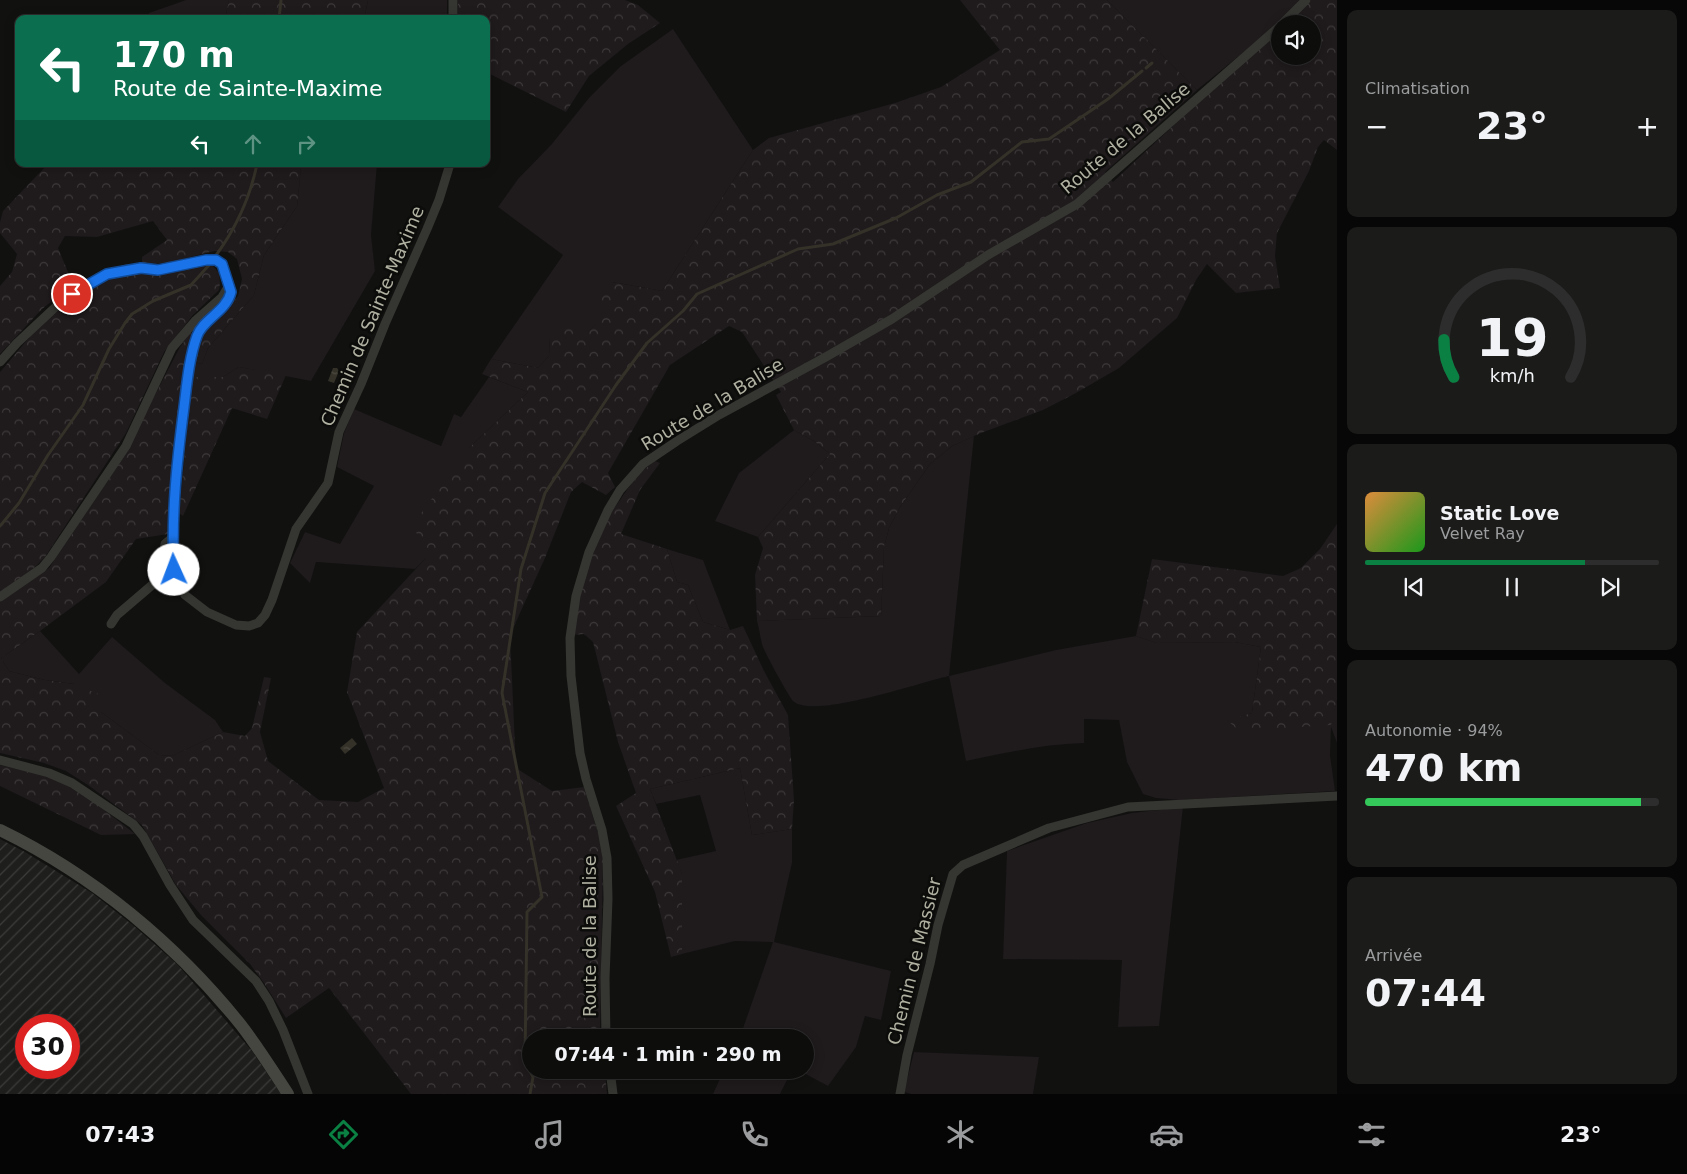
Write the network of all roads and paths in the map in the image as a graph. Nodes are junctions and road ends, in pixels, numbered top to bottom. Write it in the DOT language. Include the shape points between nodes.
graph roads {
  1 [pos="453,0"];
  2 [pos="1306,0"];
  3 [pos="453,15"];
  4 [pos="1291,15"];
  5 [pos="1271,34"];
  6 [pos="449,167"];
  7 [pos="228,287"];
  8 [pos="0,362"];
  9 [pos="172,538"];
  10 [pos="0,597"];
  11 [pos="111,624"];
  12 [pos="0,760"];
  13 [pos="1337,796"];
  14 [pos="0,830"];
  15 [pos="606,1029"];
  16 [pos="611,1079"];
  17 [pos="288,1094"];
  18 [pos="308,1094"];
  19 [pos="613,1094"];
  20 [pos="900,1094"];
  1 -- 3 [label="street"];
  2 -- 4 [label="street, Route de la Balise"];
  5 -- 15 [label="street, Route de la Balise" via="1077,204 988,255 892,319 677,441 643,464 620,490 589,552 576,596 570,638 580,753 607,858"];
  6 -- 9 [label="street, Chemin de Sainte-Maxime" via="427,229 339,432 328,484 296,528 272,600 258,623 236,625 207,612 185,595 176,581"];
  7 -- 8 [label="street" via="225,269 216,260 158,270 126,269 99,278 63,300"];
  7 -- 9 [label="street, Chemin de Sainte-Maxime" via="231,292 229,301 198,333 193,347 177,462"];
  7 -- 10 [label="street" via="172,348 126,446 51,557 42,568"];
  9 -- 11 [label="street" via="165,544 158,580"];
  12 -- 18 [label="street" via="49,773 72,783 133,824 193,920 260,988 277,1016"];
  13 -- 20 [label="street, Chemin de Massier" via="1128,807 1049,828 963,865 953,874 938,925"];
  14 -- 17 [label="street" via="48,856 104,893 164,943 240,1025"];
  16 -- 19 [label="street"];
}
